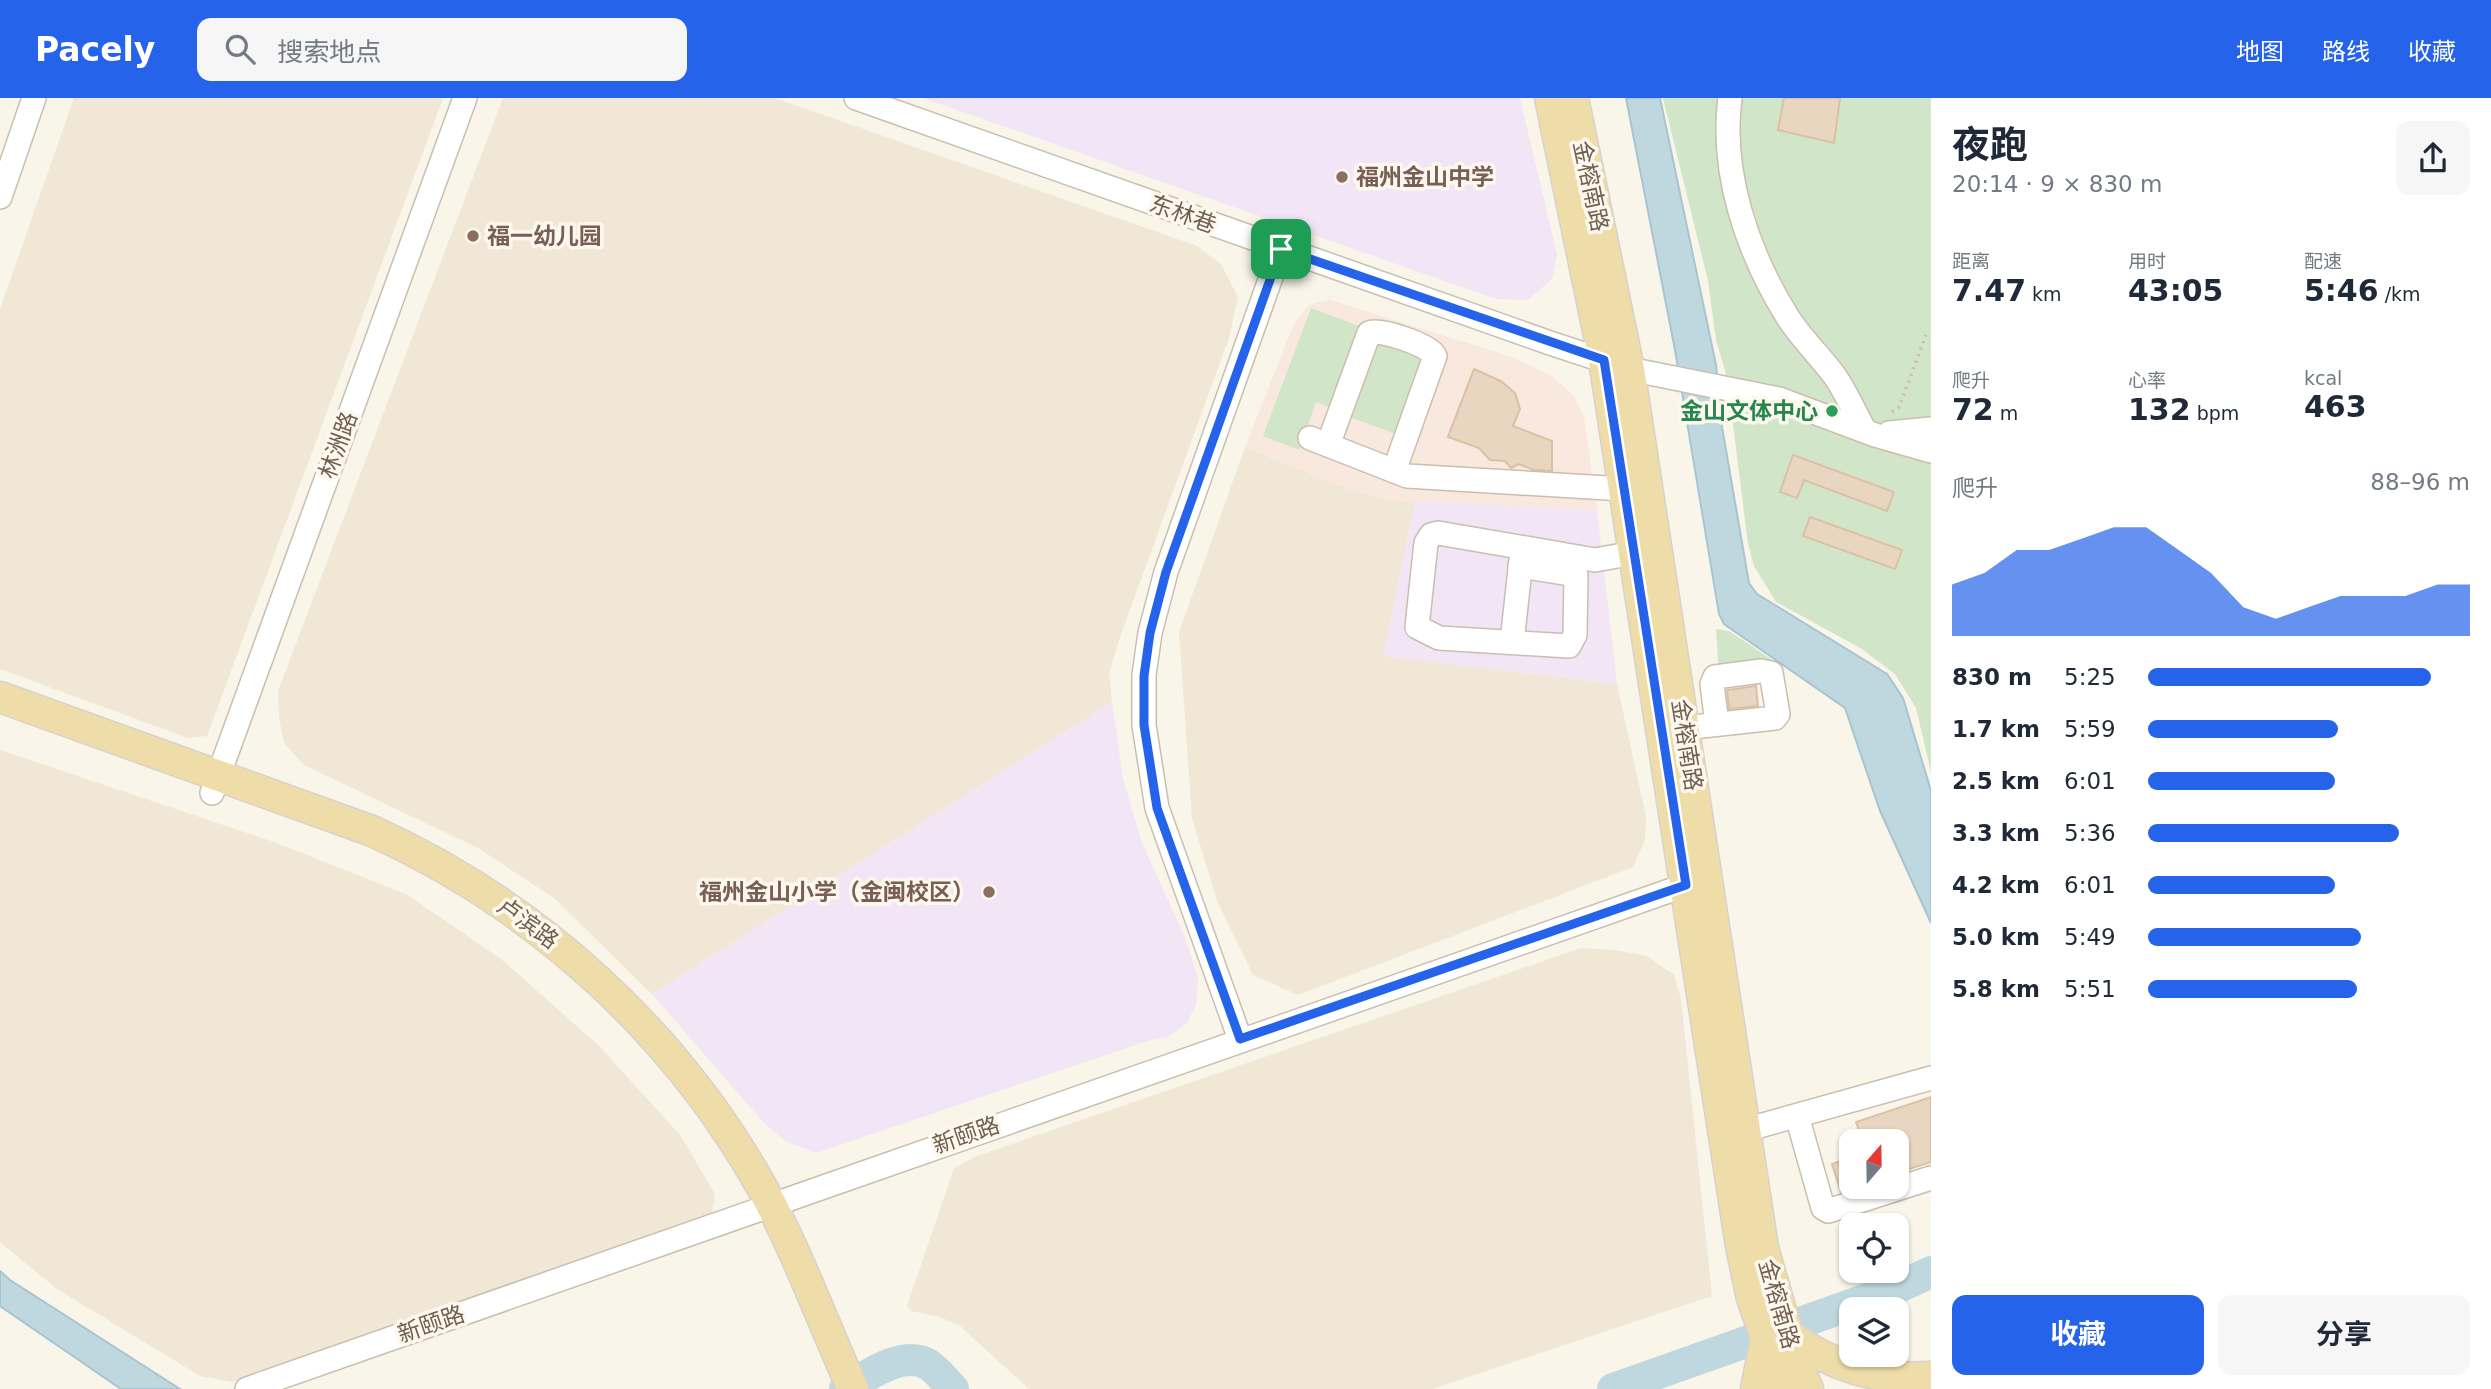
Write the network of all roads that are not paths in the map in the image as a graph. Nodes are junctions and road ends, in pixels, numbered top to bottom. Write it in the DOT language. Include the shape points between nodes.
graph roads {
  1 [pos="34,98"];
  2 [pos="465,98"];
  3 [pos="856,98"];
  4 [pos="1550,98"];
  5 [pos="1573,98"];
  6 [pos="1730,98"];
  7 [pos="0,197"];
  8 [pos="1281,249"];
  9 [pos="1617,364"];
  10 [pos="1931,429"];
  11 [pos="1870,433"];
  12 [pos="1931,451"];
  13 [pos="1394,471"];
  14 [pos="1624,489"];
  15 [pos="1634,553"];
  16 [pos="1521,557"];
  17 [pos="1512,642"];
  18 [pos="0,696"];
  19 [pos="0,716"];
  20 [pos="1717,724"];
  21 [pos="1684,728"];
  22 [pos="215,783"];
  23 [pos="1686,885"];
  24 [pos="1240,1039"];
  25 [pos="1931,1078"];
  26 [pos="1797,1116"];
  27 [pos="1745,1130"];
  28 [pos="1931,1178"];
  29 [pos="762,1208"];
  30 [pos="1763,1294"];
  31 [pos="1781,1357"];
  32 [pos="830,1369"];
  33 [pos="1931,1380"];
  34 [pos="247,1389"];
  35 [pos="853,1389"];
  36 [pos="1756,1389"];
  37 [pos="1808,1389"];
  38 [pos="1913,1389"];
  1 -- 7 [label="street"];
  2 -- 22 [label="street, 林洲路"];
  3 -- 8 [label="street, 东林巷"];
  4 -- 9 [label="main road, 金榕南路"];
  5 -- 9 [label="main road, 金榕南路"];
  6 -- 11 [label="street" via="1731,175 1753,250 1788,317 1836,377"];
  8 -- 9 [label="street, 东林巷"];
  8 -- 24 [label="street" via="1162,584 1144,676 1144,725 1157,808"];
  9 -- 11 [label="street, 东林巷" via="1779,399"];
  9 -- 14 [label="main road, 金榕南路"];
  9 -- 21 [label="main road, 金榕南路"];
  10 -- 11 [label="street"];
  11 -- 12 [label="street, 东林巷"];
  13 -- 13 [label="street" via="1319,442 1369,333 1378,330 1427,348 1435,356"];
  13 -- 14 [label="street" via="1407,476"];
  14 -- 15 [label="main road, 金榕南路"];
  15 -- 16 [label="street" via="1595,560"];
  15 -- 23 [label="main road, 金榕南路"];
  16 -- 17 [label="street"];
  16 -- 17 [label="street" via="1576,575 1575,635 1569,646"];
  16 -- 17 [label="street" via="1438,533 1431,536 1426,543 1417,627 1439,638"];
  18 -- 22 [label="main road, 卢滨路"];
  19 -- 22 [label="main road"];
  20 -- 21 [label="street"];
  21 -- 27 [label="main road, 金榕南路"];
  22 -- 29 [label="main road, 卢滨路" via="407,847 479,888 534,927 593,975 674,1060 727,1132"];
  23 -- 24 [label="street, 新颐路"];
  23 -- 30 [label="main road, 金榕南路" via="1741,1246"];
  24 -- 29 [label="street, 新颐路"];
  25 -- 26 [label="street"];
  26 -- 27 [label="street"];
  26 -- 28 [label="street" via="1823,1208 1828,1211"];
  27 -- 30 [label="main road, 金榕南路" via="1763,1248"];
  29 -- 32 [label="main road, 卢滨路"];
  29 -- 34 [label="street, 新颐路"];
  30 -- 31 [label="main road, 金榕南路"];
  31 -- 33 [label="main road" via="1813,1354 1853,1371"];
  31 -- 36 [label="main road"];
  31 -- 37 [label="main road, 金榕南路"];
  32 -- 35 [label="main road, 卢滨路"];
  33 -- 38 [label="main road"];
}
